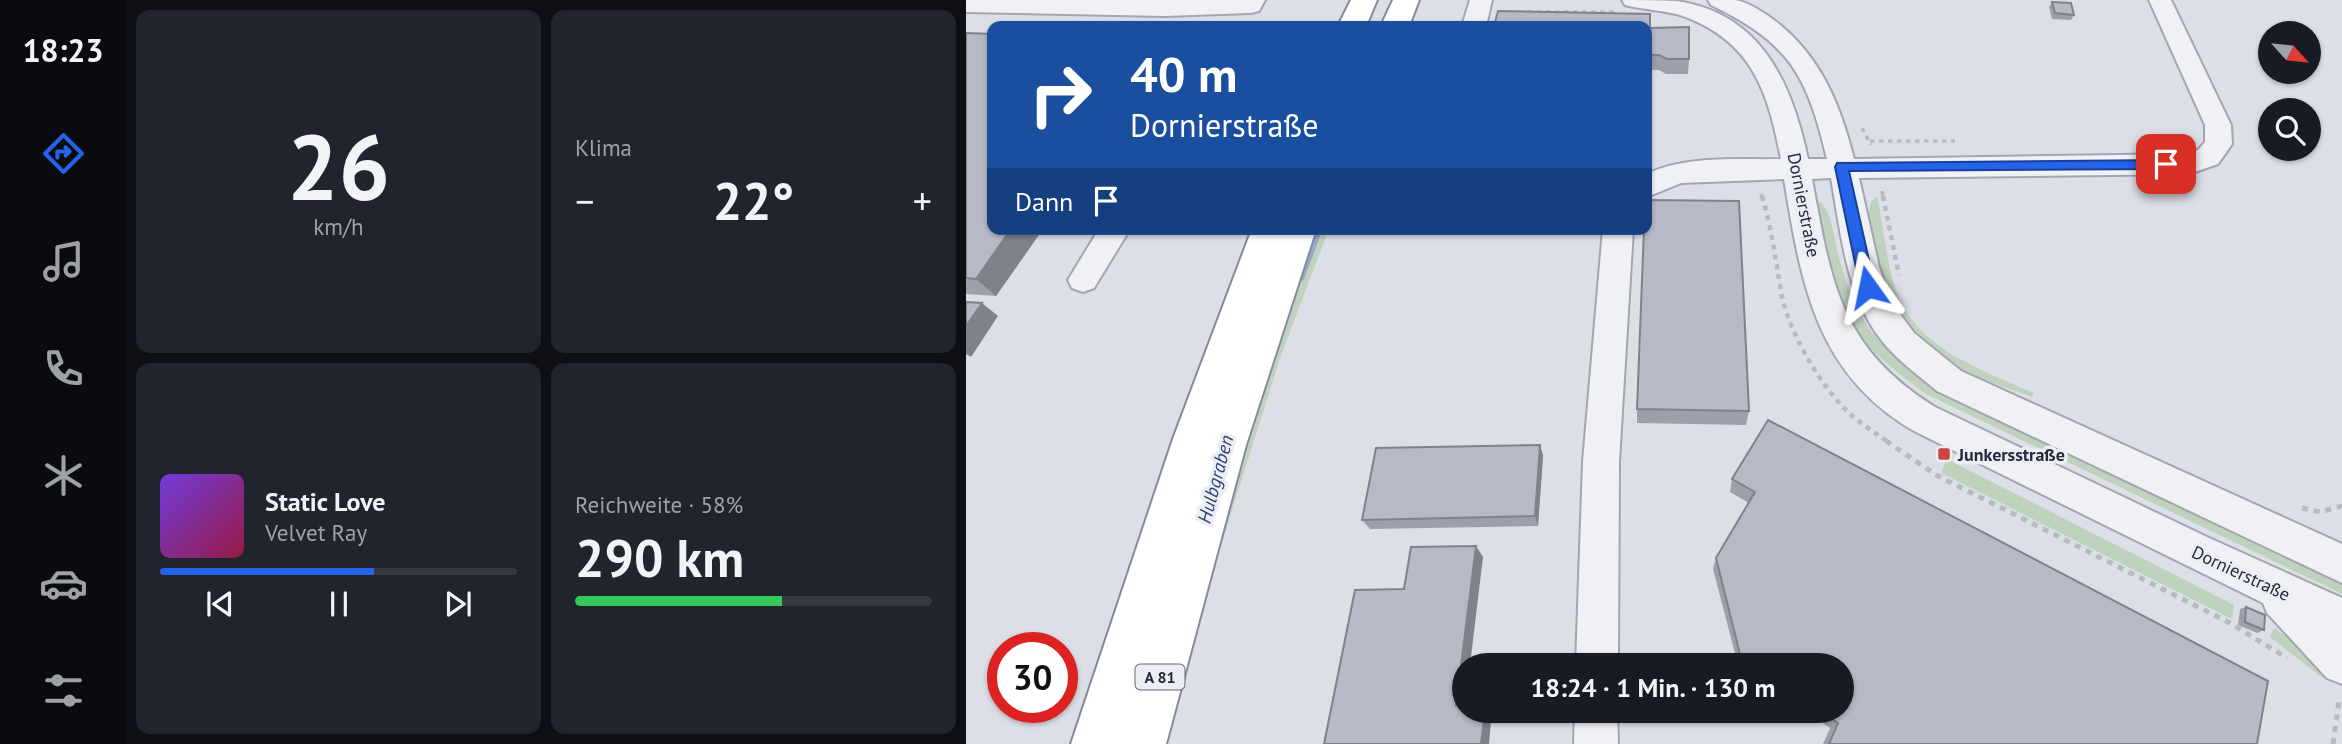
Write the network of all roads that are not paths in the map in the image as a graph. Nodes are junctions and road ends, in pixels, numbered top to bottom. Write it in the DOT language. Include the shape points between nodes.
graph roads {
  1 [pos="1481,0"];
  2 [pos="1633,0"];
  3 [pos="1719,0"];
  4 [pos="2160,0"];
  5 [pos="1252,3"];
  6 [pos="979,4"];
  7 [pos="1204,17"];
  8 [pos="1475,21"];
  9 [pos="1842,167"];
  10 [pos="1796,169"];
  11 [pos="1652,183"];
  12 [pos="1111,235"];
  13 [pos="1267,235"];
  14 [pos="1297,235"];
  15 [pos="1618,235"];
  16 [pos="1083,281"];
  17 [pos="2294,523"];
  18 [pos="2342,541"];
  19 [pos="2342,564"];
  20 [pos="2266,585"];
  21 [pos="2342,618"];
  22 [pos="1597,653"];
  23 [pos="2341,688"];
  24 [pos="1596,723"];
  25 [pos="1096,744"];
  26 [pos="1141,744"];
  27 [pos="1596,744"];
  1 -- 8 [label="street"];
  2 -- 10 [label="street, Dornierstraße" via="1716,20 1754,49 1781,100"];
  3 -- 9 [label="street" via="1768,25 1804,59 1825,100"];
  4 -- 9 [label="street" via="2218,125 2219,144 2208,157 2189,164 2120,166"];
  5 -- 7 [label="street"];
  6 -- 7 [label="street"];
  9 -- 10 [label="street"];
  9 -- 17 [label="street" via="1868,287 1881,316 1904,345 1949,381"];
  10 -- 11 [label="street" via="1717,170 1678,174"];
  10 -- 20 [label="street, Dornierstraße" via="1825,311 1864,368 1919,415"];
  12 -- 16 [label="street"];
  13 -- 25 [label="highway, A 81" via="1193,439"];
  14 -- 26 [label="highway, A 81" via="1219,468"];
  15 -- 22 [label="street" via="1601,462"];
  17 -- 18 [label="street"];
  17 -- 19 [label="street"];
  20 -- 21 [label="street, Dornierstraße"];
  20 -- 23 [label="street" via="2318,636"];
  24 -- 27 [label="street"];
}
